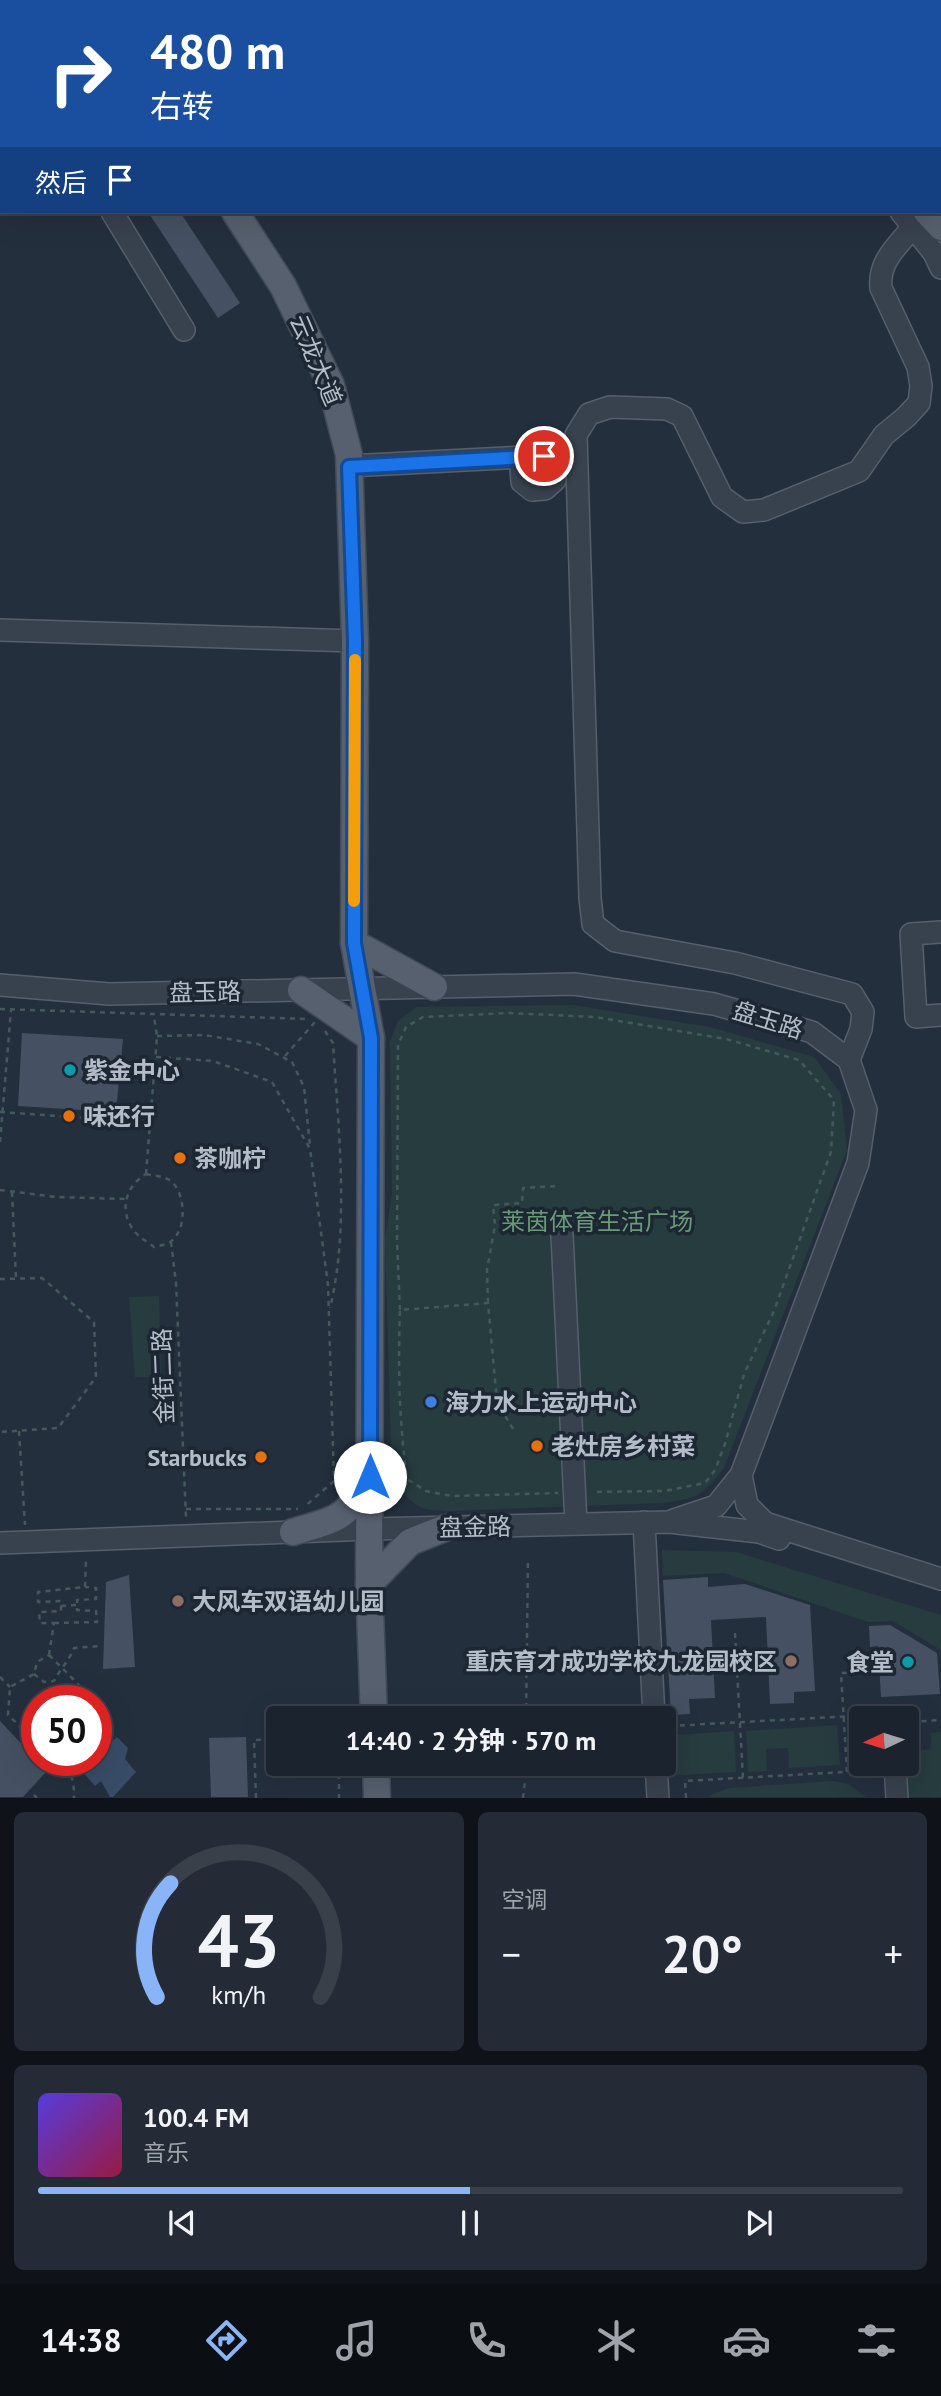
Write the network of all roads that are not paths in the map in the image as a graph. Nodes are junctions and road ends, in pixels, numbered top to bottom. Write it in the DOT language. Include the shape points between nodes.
graph roads {
  1 [pos="113,214"];
  2 [pos="236,214"];
  3 [pos="914,217"];
  4 [pos="941,227"];
  5 [pos="941,268"];
  6 [pos="184,330"];
  7 [pos="575,457"];
  8 [pos="349,467"];
  9 [pos="0,630"];
  10 [pos="355,641"];
  11 [pos="941,932"];
  12 [pos="354,943"];
  13 [pos="0,985"];
  14 [pos="434,987"];
  15 [pos="363,989"];
  16 [pos="301,990"];
  17 [pos="941,1015"];
  18 [pos="371,1038"];
  19 [pos="849,1060"];
  20 [pos="562,1235"];
  21 [pos="370,1451"];
  22 [pos="741,1475"];
  23 [pos="643,1522"];
  24 [pos="669,1522"];
  25 [pos="576,1524"];
  26 [pos="445,1528"];
  27 [pos="370,1529"];
  28 [pos="293,1532"];
  29 [pos="0,1543"];
  30 [pos="941,1579"];
  31 [pos="369,1584"];
  32 [pos="941,1590"];
  33 [pos="374,1706"];
  34 [pos="653,1706"];
  35 [pos="376,1776"];
  36 [pos="657,1776"];
  37 [pos="891,1776"];
  38 [pos="377,1797"];
  39 [pos="658,1797"];
  40 [pos="897,1797"];
  1 -- 6 [label="street"];
  2 -- 8 [label="main road, 云龙大道" via="283,286 331,385"];
  3 -- 4 [label="main road"];
  3 -- 5 [label="street"];
  3 -- 7 [label="street" via="880,276 881,288 918,367 919,403 884,435 859,471 764,510 743,512 722,497 682,416 667,409 610,407 589,414 576,435"];
  7 -- 8 [label="street, bridge" via="529,460 521,476 532,490 545,489 555,480 554,465 544,456"];
  7 -- 19 [label="street" via="593,924 615,941 735,963 852,995 863,1012"];
  8 -- 10 [label="main road, 云龙大道"];
  9 -- 10 [label="street"];
  10 -- 12 [label="main road, 云龙大道"];
  11 -- 17 [label="street" via="911,934 916,1017"];
  12 -- 14 [label="main road"];
  12 -- 15 [label="main road, 云龙大道"];
  13 -- 16 [label="street, 盘玉路" via="109,994"];
  14 -- 15 [label="street, 盘玉路"];
  14 -- 19 [label="street, 盘玉路" via="574,984 714,1004 812,1032"];
  15 -- 16 [label="street, 盘玉路"];
  15 -- 18 [label="main road, 云龙大道"];
  16 -- 18 [label="main road"];
  18 -- 21 [label="main road, 云龙大道"];
  19 -- 22 [label="street" via="866,1110 858,1163"];
  20 -- 25 [label="street"];
  21 -- 27 [label="main road, 云龙大道"];
  21 -- 28 [label="main road" via="359,1495 338,1518"];
  22 -- 24 [label="street" via="716,1506"];
  22 -- 30 [label="street" via="747,1505 765,1523"];
  23 -- 24 [label="street, 盘金路"];
  23 -- 25 [label="street, 盘金路"];
  23 -- 34 [label="street"];
  24 -- 32 [label="street, 盘金路" via="759,1532"];
  25 -- 26 [label="street, 盘金路"];
  26 -- 27 [label="street, 盘金路"];
  26 -- 31 [label="main road" via="410,1542"];
  27 -- 28 [label="street, 盘金路"];
  27 -- 31 [label="main road, 云龙大道"];
  28 -- 29 [label="street, 盘金路"];
  31 -- 33 [label="main road, 云龙大道"];
  35 -- 38 [label="main road"];
  36 -- 39 [label="street"];
  37 -- 40 [label="street"];
}
